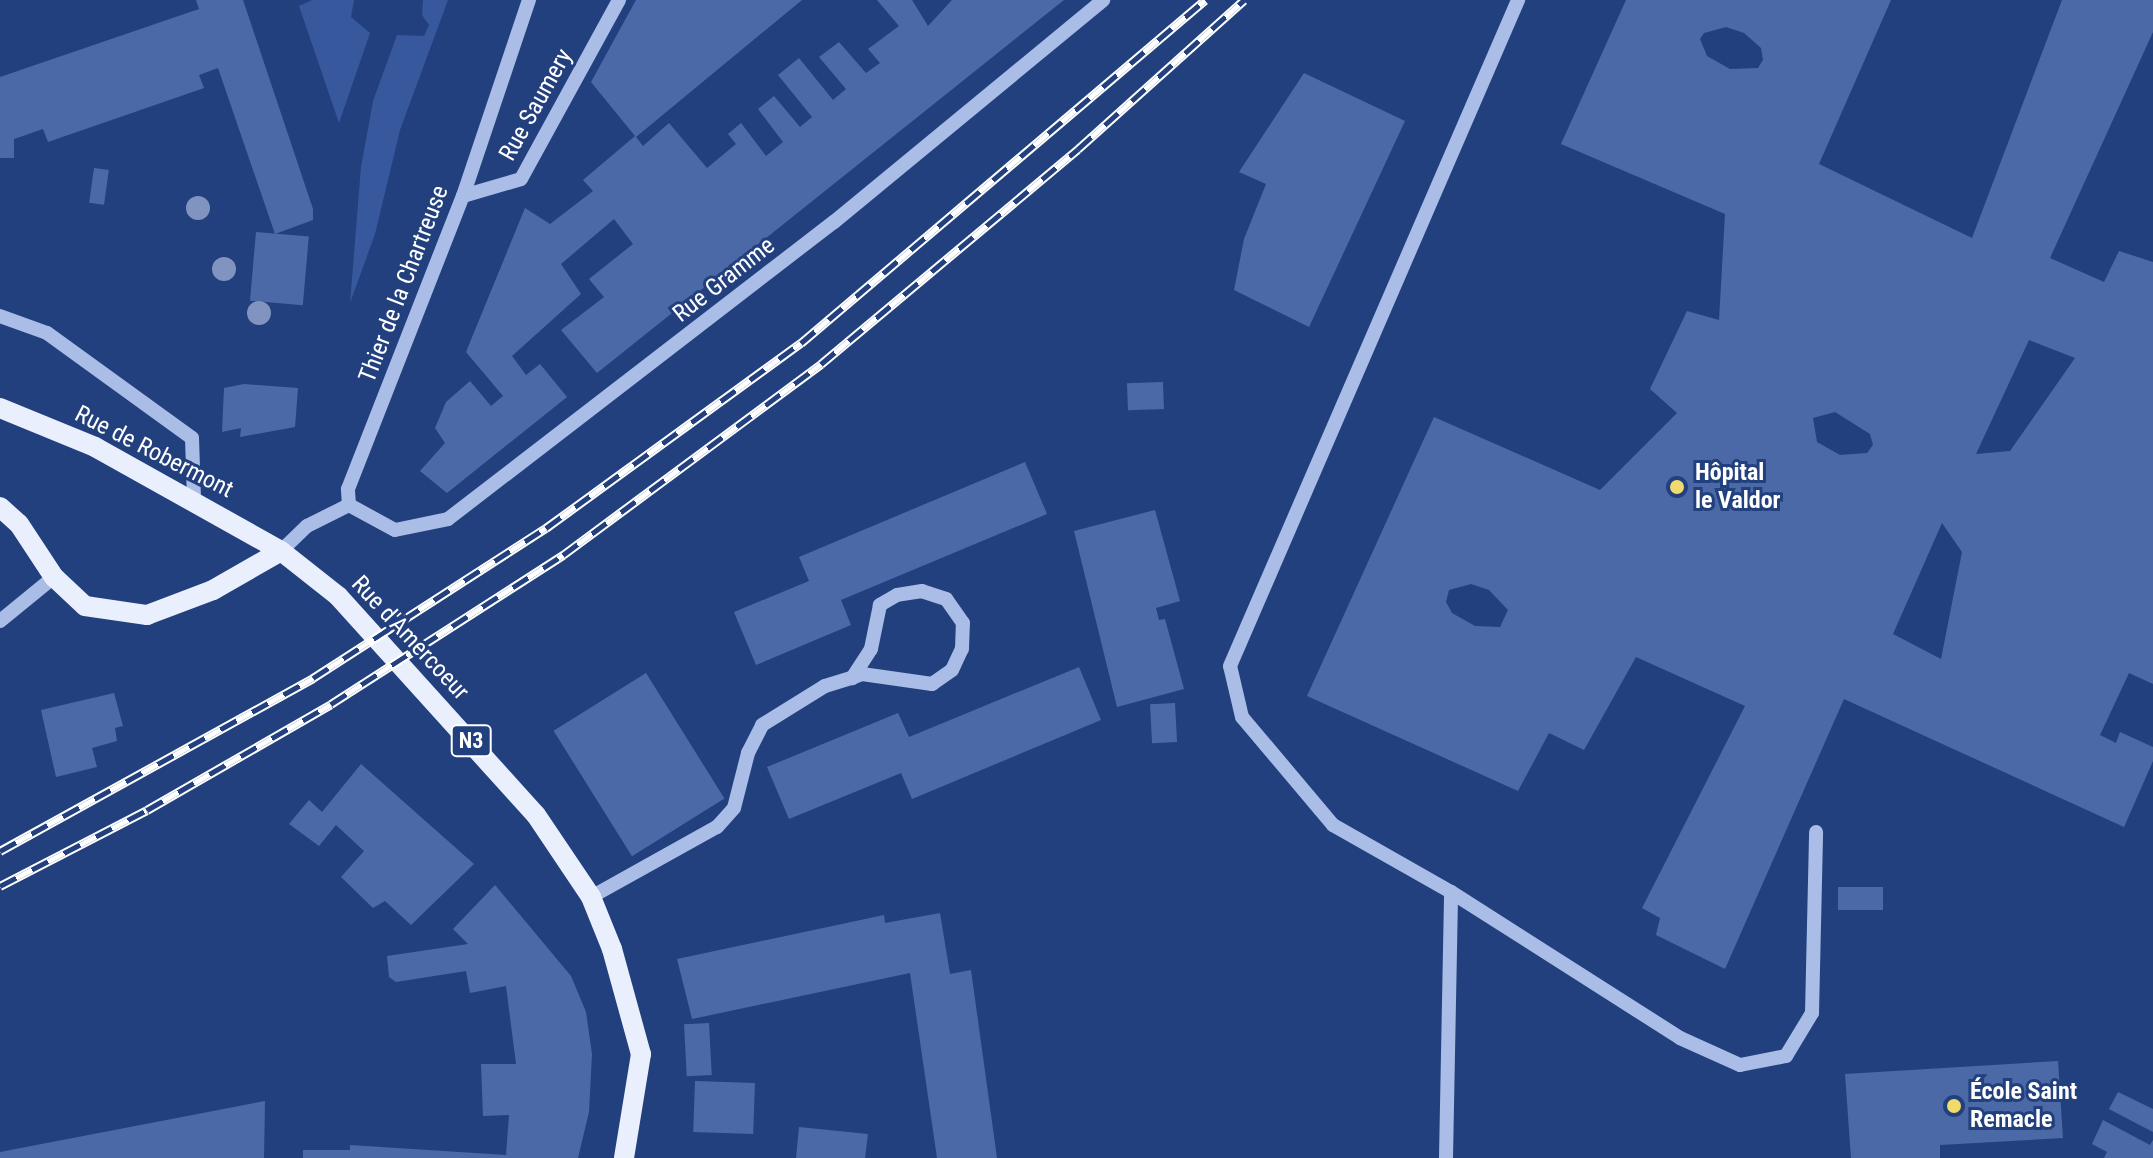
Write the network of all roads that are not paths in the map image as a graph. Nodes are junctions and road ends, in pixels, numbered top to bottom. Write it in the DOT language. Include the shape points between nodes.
graph roads {
  1 [pos="529,0"];
  2 [pos="619,0"];
  3 [pos="1103,0"];
  4 [pos="1518,0"];
  5 [pos="463,196"];
  6 [pos="0,316"];
  7 [pos="0,408"];
  8 [pos="194,499"];
  9 [pos="349,505"];
  10 [pos="0,507"];
  11 [pos="281,551"];
  12 [pos="54,577"];
  13 [pos="0,621"];
  14 [pos="852,678"];
  15 [pos="1816,832"];
  16 [pos="1451,892"];
  17 [pos="591,897"];
  18 [pos="624,1158"];
  19 [pos="1446,1158"];
  1 -- 5 [label="street, Thier de la Chartreuse"];
  2 -- 5 [label="street, Rue Saumery" via="521,179"];
  3 -- 9 [label="street, Rue Gramme" via="834,222 448,519 395,530"];
  4 -- 16 [label="street" via="1230,666 1242,717 1333,825"];
  5 -- 9 [label="street, Thier de la Chartreuse" via="348,489"];
  6 -- 8 [label="street" via="47,333 192,438"];
  7 -- 8 [label="main road, Rue de Robermont / N3" via="95,447"];
  8 -- 11 [label="main road, Rue de Robermont / N3"];
  9 -- 11 [label="street" via="307,526"];
  10 -- 12 [label="main road" via="19,524"];
  11 -- 12 [label="main road" via="213,590 147,615 85,606"];
  11 -- 17 [label="main road, Rue d'Amercoeur / N3" via="338,596 476,747 536,815"];
  12 -- 13 [label="street"];
  14 -- 14 [label="street" via="883,675 906,684 932,684 952,670 962,649 963,623 946,599 922,591 897,595 880,605 871,649"];
  14 -- 17 [label="street" via="825,686 762,725 748,753 734,808 717,827"];
  15 -- 16 [label="street" via="1812,1013 1786,1056 1740,1065 1680,1038"];
  16 -- 19 [label="street"];
  17 -- 18 [label="main road, Rue d'Amercoeur / N3" via="612,949 641,1054"];
}
